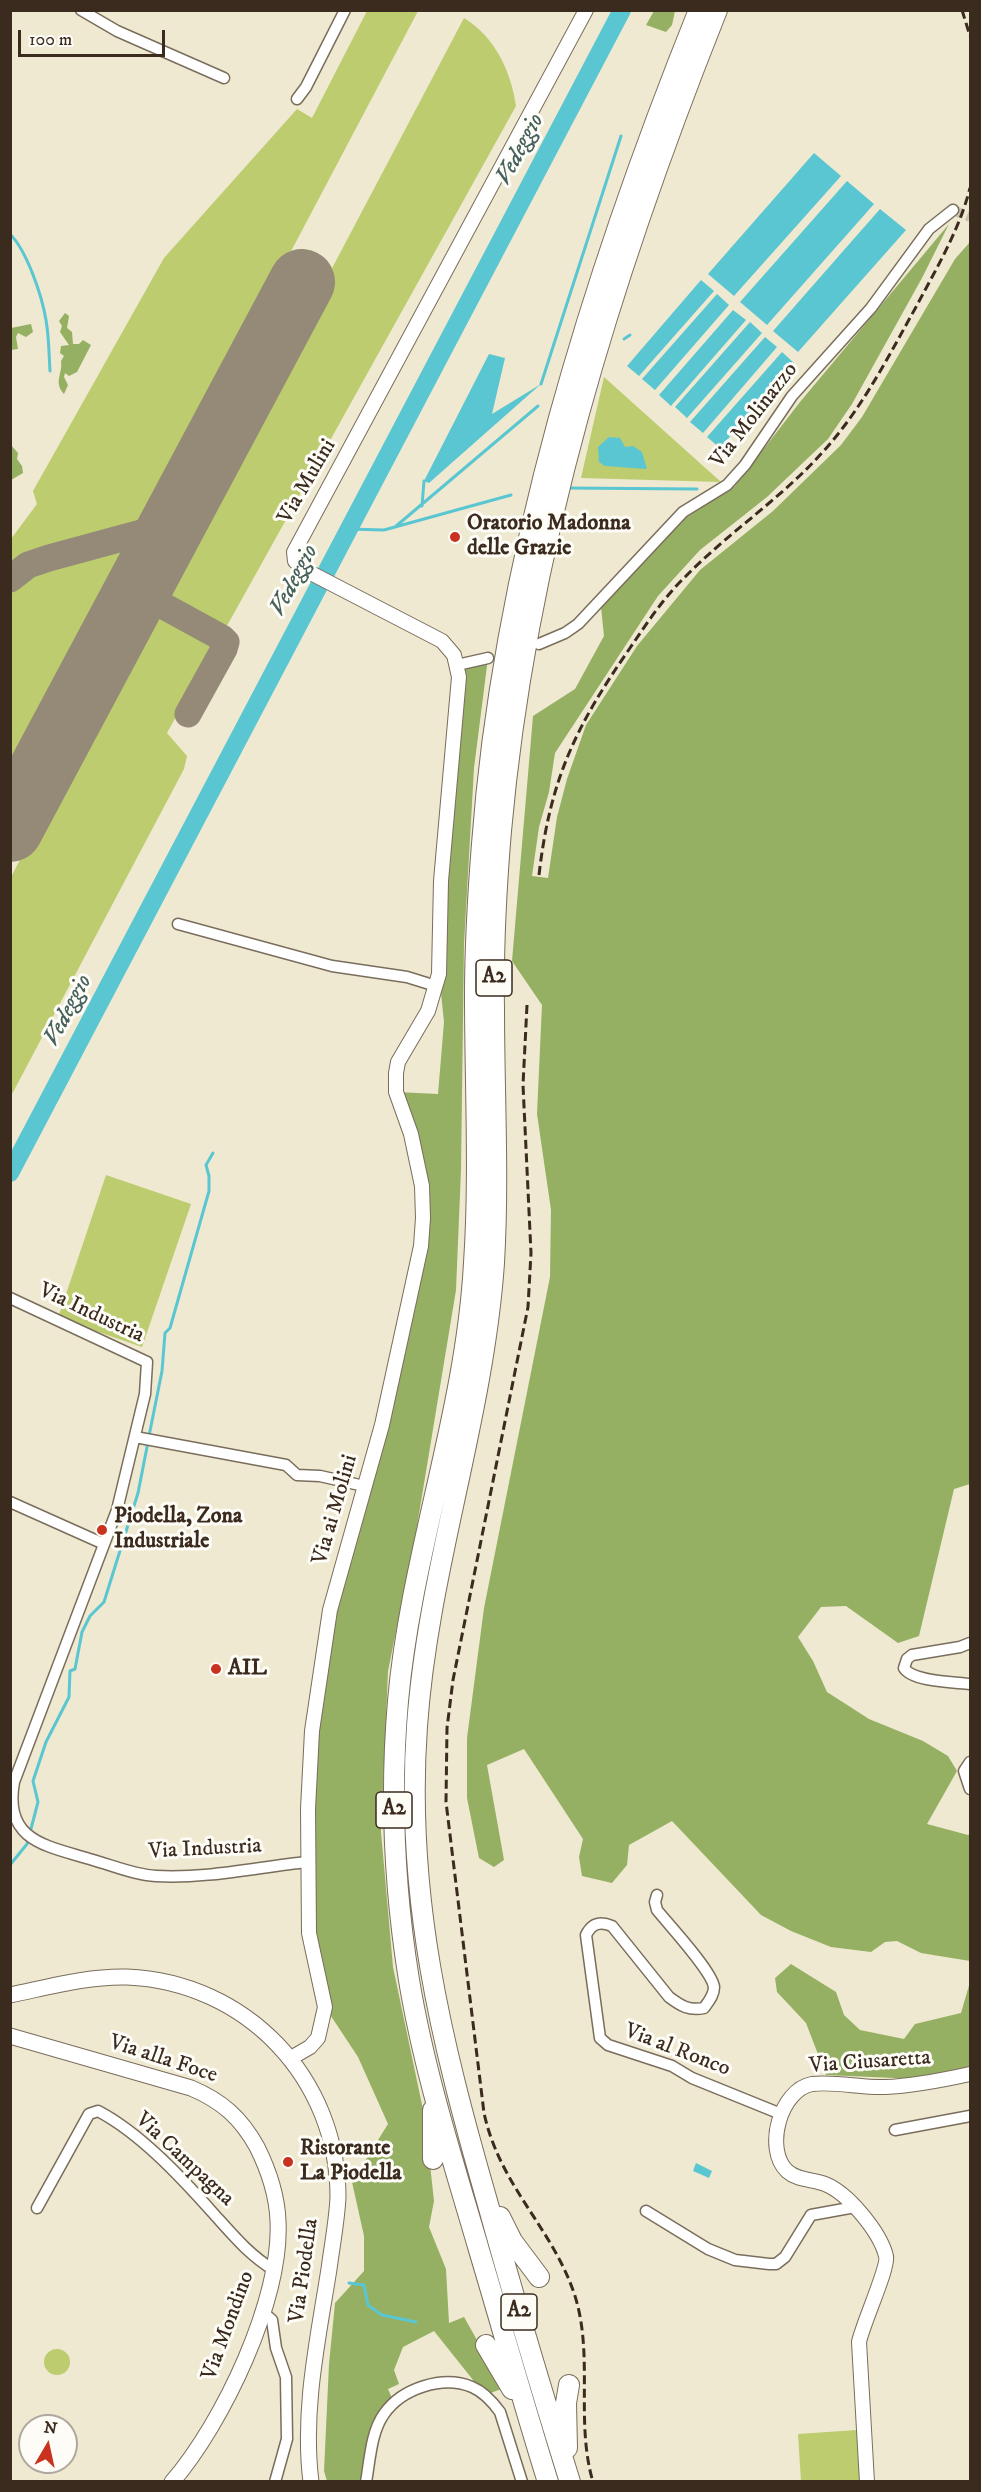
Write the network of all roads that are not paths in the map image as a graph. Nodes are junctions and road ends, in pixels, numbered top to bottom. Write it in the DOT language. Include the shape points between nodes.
graph roads {
  1 [pos="81,10"];
  2 [pos="345,10"];
  3 [pos="586,10"];
  4 [pos="699,10"];
  5 [pos="717,10"];
  6 [pos="224,78"];
  7 [pos="297,99"];
  8 [pos="952,210"];
  9 [pos="539,644"];
  10 [pos="488,658"];
  11 [pos="457,664"];
  12 [pos="178,924"];
  13 [pos="437,980"];
  14 [pos="10,1298"];
  15 [pos="135,1437"];
  16 [pos="364,1486"];
  17 [pos="10,1502"];
  18 [pos="104,1544"];
  19 [pos="970,1643"];
  20 [pos="970,1684"];
  21 [pos="970,1762"];
  22 [pos="970,1789"];
  23 [pos="308,1862"];
  24 [pos="657,1895"];
  25 [pos="10,1995"];
  26 [pos="10,2036"];
  27 [pos="291,2058"];
  28 [pos="970,2074"];
  29 [pos="431,2079"];
  30 [pos="781,2114"];
  31 [pos="970,2116"];
  32 [pos="895,2130"];
  33 [pos="472,2151"];
  34 [pos="433,2159"];
  35 [pos="269,2171"];
  36 [pos="855,2207"];
  37 [pos="37,2208"];
  38 [pos="646,2211"];
  39 [pos="274,2270"];
  40 [pos="539,2277"];
  41 [pos="263,2312"];
  42 [pos="486,2345"];
  43 [pos="569,2385"];
  44 [pos="533,2434"];
  45 [pos="569,2477"];
  46 [pos="172,2481"];
  47 [pos="275,2481"];
  48 [pos="311,2481"];
  49 [pos="366,2481"];
  50 [pos="522,2481"];
  51 [pos="548,2481"];
  52 [pos="867,2481"];
  1 -- 6 [label="street" via="117,31"];
  2 -- 7 [label="street"];
  3 -- 11 [label="street, Via Mulini" via="341,469 298,541 294,555 297,563 348,593 442,641"];
  4 -- 29 [label="highway, A2" via="636,176 578,356 530,534 504,663 489,769 478,890 473,1287 457,1395 406,1631 394,1771 398,1884 410,1981"];
  5 -- 33 [label="highway, A2" via="631,245 567,458 531,615 506,772 494,941 496,1171 491,1295 475,1404 432,1608 415,1768 422,1921 438,2018"];
  8 -- 9 [label="street, Via Molinazzo" via="929,229 871,308 792,396 727,485 682,512 578,624"];
  10 -- 11 [label="street"];
  11 -- 13 [label="street" via="459,683 441,881"];
  12 -- 13 [label="street" via="332,966"];
  13 -- 16 [label="street, Via ai Molini" via="428,1011 398,1062 396,1073 396,1092 411,1134 422,1186 421,1246 382,1425"];
  14 -- 15 [label="street, Via Industria" via="147,1362 145,1394"];
  15 -- 16 [label="street" via="286,1465 297,1475"];
  15 -- 18 [label="street, Via Industria" via="117,1510"];
  16 -- 23 [label="street, Via ai Molini" via="330,1610 312,1731"];
  17 -- 18 [label="street"];
  18 -- 23 [label="street, Via Industria" via="14,1782 14,1818 35,1840 139,1874 187,1875"];
  19 -- 20 [label="street" via="912,1655 904,1668 917,1677"];
  21 -- 22 [label="street" via="964,1771"];
  23 -- 27 [label="street, Via ai Molini" via="309,1933 325,2007 318,2038"];
  24 -- 30 [label="street, Via al Ronco" via="657,1910 708,1974 714,1987 712,1998 704,2008 692,2010 678,2004 612,1926 597,1923 586,1935 600,2038 608,2045 672,2066"];
  25 -- 27 [label="main road, Via Piodella" via="95,1978 163,1982 226,2004 255,2023"];
  26 -- 35 [label="main road, Via alla Foce" via="212,2097 242,2122"];
  27 -- 48 [label="main road, Via Piodella" via="322,2114 334,2156 338,2197 308,2419"];
  28 -- 30 [label="street, Via Ciusaretta" via="885,2087 813,2084 789,2097"];
  29 -- 34 [label="highway, A2"];
  29 -- 44 [label="highway, A2"];
  30 -- 36 [label="street, Via Ciusaretta" via="778,2150 786,2170 798,2178 825,2184"];
  31 -- 32 [label="street"];
  33 -- 40 [label="highway, A2" via="507,2231"];
  33 -- 45 [label="highway, A2"];
  35 -- 39 [label="main road, Via Mondino" via="278,2223"];
  36 -- 38 [label="street" via="811,2215 785,2257 776,2264 735,2260 708,2249"];
  36 -- 52 [label="street, Via Ciusaretta" via="886,2257 886,2268 862,2325 859,2342"];
  37 -- 39 [label="street, Via Campagna" via="89,2114 98,2112 134,2136 192,2189 252,2255"];
  39 -- 41 [label="main road, Via Mondino"];
  41 -- 46 [label="main road, Via Mondino" via="222,2409 197,2451"];
  41 -- 47 [label="street" via="272,2320 286,2377 287,2439"];
  42 -- 44 [label="highway, A2"];
  43 -- 45 [label="highway, A2"];
  44 -- 51 [label="highway, A2"];
  49 -- 50 [label="street" via="375,2434 383,2415 409,2393 449,2382 474,2388 493,2402 500,2412"];
}
